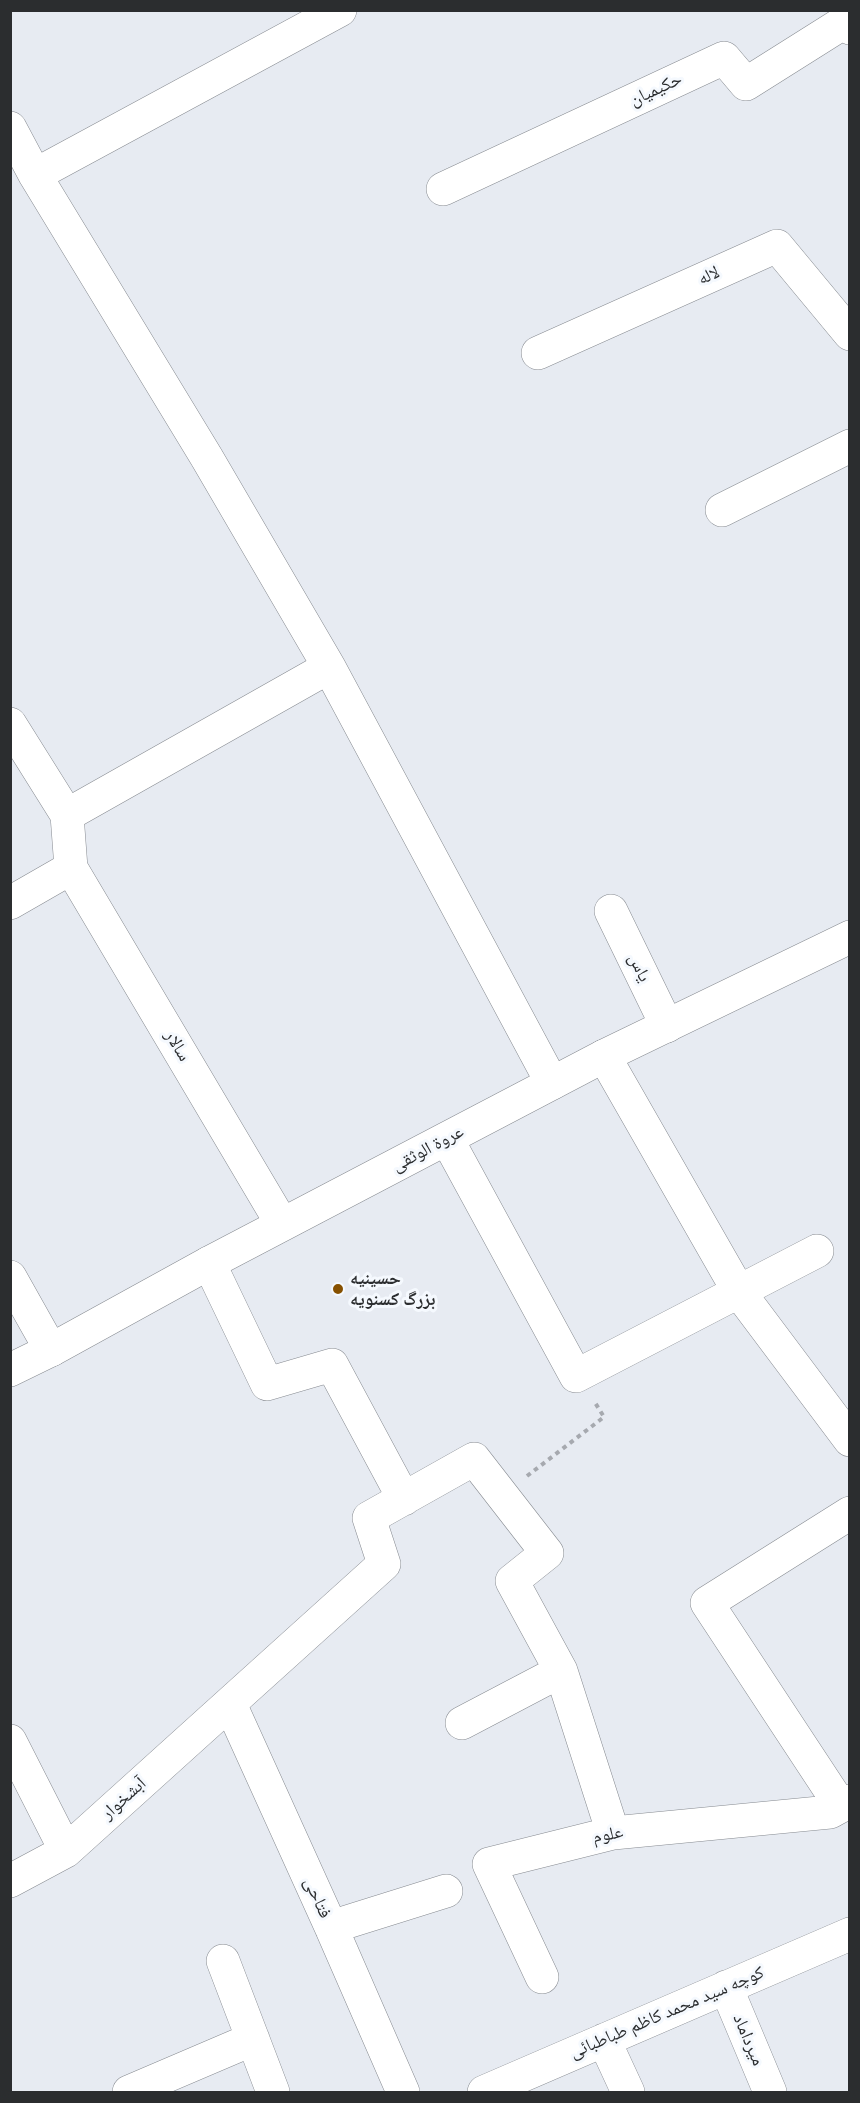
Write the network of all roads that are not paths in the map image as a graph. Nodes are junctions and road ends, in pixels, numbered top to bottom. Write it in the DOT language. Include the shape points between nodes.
graph roads {
  1 [pos="340,10"];
  2 [pos="849,28"];
  3 [pos="10,128"];
  4 [pos="36,175"];
  5 [pos="442,189"];
  6 [pos="849,334"];
  7 [pos="538,353"];
  8 [pos="849,446"];
  9 [pos="722,510"];
  10 [pos="329,667"];
  11 [pos="10,724"];
  12 [pos="67,816"];
  13 [pos="71,868"];
  14 [pos="10,903"];
  15 [pos="611,911"];
  16 [pos="849,937"];
  17 [pos="667,1026"];
  18 [pos="604,1056"];
  19 [pos="552,1083"];
  20 [pos="447,1139"];
  21 [pos="282,1224"];
  22 [pos="818,1251"];
  23 [pos="209,1263"];
  24 [pos="10,1277"];
  25 [pos="740,1292"];
  26 [pos="51,1350"];
  27 [pos="10,1370"];
  28 [pos="843,1420"];
  29 [pos="404,1499"];
  30 [pos="849,1513"];
  31 [pos="561,1671"];
  32 [pos="230,1704"];
  33 [pos="462,1723"];
  34 [pos="10,1741"];
  35 [pos="845,1803"];
  36 [pos="613,1833"];
  37 [pos="66,1851"];
  38 [pos="10,1881"];
  39 [pos="446,1891"];
  40 [pos="331,1927"];
  41 [pos="849,1934"];
  42 [pos="223,1961"];
  43 [pos="542,1977"];
  44 [pos="726,1987"];
  45 [pos="253,2039"];
  46 [pos="604,2040"];
  47 [pos="129,2092"];
  48 [pos="273,2092"];
  49 [pos="403,2092"];
  50 [pos="484,2092"];
  51 [pos="628,2092"];
  52 [pos="770,2092"];
  1 -- 4 [label="street"];
  2 -- 5 [label="street, حکیمیان" via="846,21 746,84 724,58"];
  3 -- 4 [label="street"];
  4 -- 10 [label="street"];
  6 -- 7 [label="street, لاله" via="777,246"];
  8 -- 9 [label="street"];
  10 -- 12 [label="street"];
  10 -- 19 [label="street"];
  11 -- 12 [label="street"];
  12 -- 13 [label="street"];
  13 -- 14 [label="street"];
  13 -- 21 [label="street, سالار"];
  15 -- 17 [label="street, یاس"];
  16 -- 17 [label="street, عروة الوثقی"];
  17 -- 18 [label="street, عروة الوثقی"];
  18 -- 19 [label="street, عروة الوثقی"];
  18 -- 25 [label="street"];
  19 -- 20 [label="street, عروة الوثقی"];
  20 -- 21 [label="street, عروة الوثقی"];
  20 -- 25 [label="street" via="576,1376"];
  21 -- 23 [label="street, عروة الوثقی"];
  22 -- 25 [label="street"];
  23 -- 26 [label="street, عروة الوثقی"];
  23 -- 29 [label="street" via="267,1384 332,1365"];
  24 -- 26 [label="street"];
  25 -- 28 [label="street"];
  26 -- 27 [label="street, عروة الوثقی"];
  29 -- 31 [label="street" via="474,1460 547,1553 512,1581"];
  29 -- 32 [label="street, آبشخوار" via="369,1518 384,1564"];
  30 -- 35 [label="street" via="707,1603"];
  31 -- 33 [label="street"];
  31 -- 36 [label="street"];
  32 -- 37 [label="street, آبشخوار"];
  32 -- 40 [label="street, فتاحی"];
  34 -- 37 [label="street"];
  35 -- 36 [label="street, علوم" via="830,1812"];
  36 -- 43 [label="street, علوم" via="489,1864"];
  37 -- 38 [label="street, آبشخوار"];
  39 -- 40 [label="street"];
  40 -- 49 [label="street, فتاحی"];
  41 -- 44 [label="street, کوچه سید محمد کاظم طباطبائی"];
  42 -- 45 [label="street"];
  44 -- 46 [label="street, کوچه سید محمد کاظم طباطبائی"];
  44 -- 52 [label="street, میرداماد"];
  45 -- 47 [label="street"];
  45 -- 48 [label="street"];
  46 -- 50 [label="street, کوچه سید محمد کاظم طباطبائی"];
  46 -- 51 [label="street"];
}
